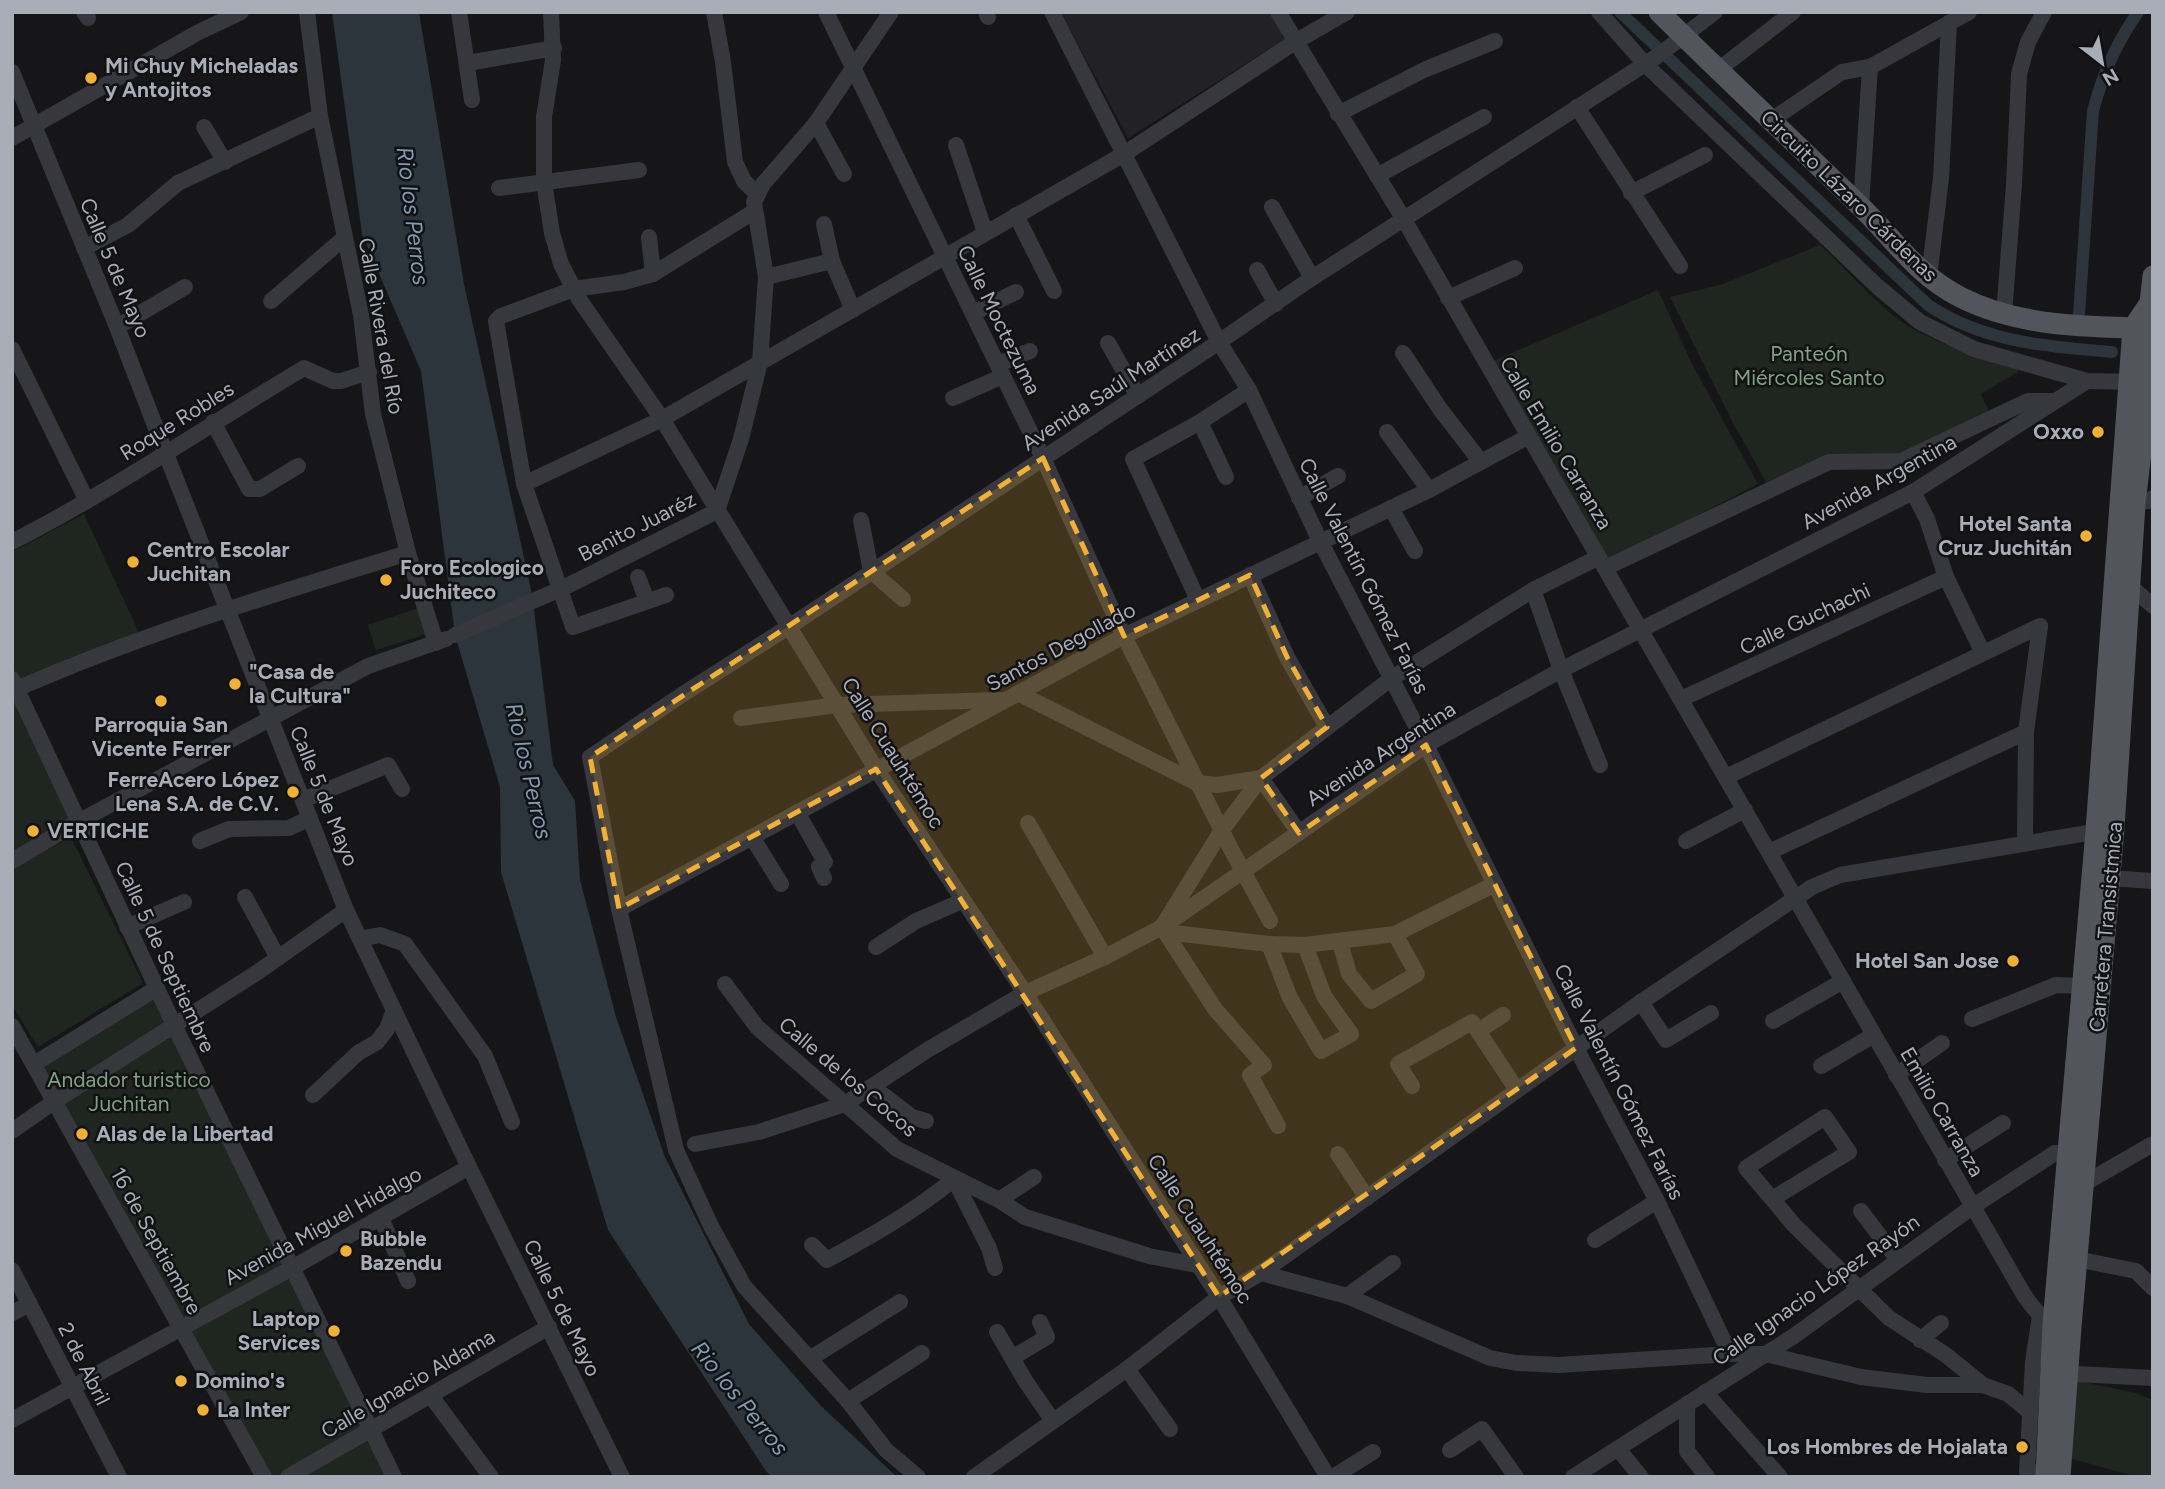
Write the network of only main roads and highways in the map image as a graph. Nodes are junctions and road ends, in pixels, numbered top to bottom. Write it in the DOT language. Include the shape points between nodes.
graph roads {
  1 [pos="1659,12"];
  2 [pos="2153,276"];
  3 [pos="2144,334"];
  4 [pos="2142,380"];
  5 [pos="2136,502"];
  6 [pos="2105,830"];
  7 [pos="2078,1156"];
  8 [pos="2054,1322"];
  9 [pos="2056,1476"];
  1 -- 3 [label="main road, Circuito Lázaro Cárdenas" via="1677,42 1718,70 1861,206 1905,256 1958,296 2004,314"];
  2 -- 3 [label="main road, Carretera Transistmica"];
  3 -- 4 [label="main road, Carretera Transistmica"];
  4 -- 5 [label="main road, Carretera Transistmica"];
  5 -- 6 [label="main road, Carretera Transistmica"];
  5 -- 6 [label="main road, Carretera Transistmica"];
  6 -- 7 [label="main road, Carretera Transistmica" via="2082,986"];
  6 -- 7 [label="main road, Carretera Transistmica" via="2110,878"];
  7 -- 8 [label="main road, Carretera Transistmica"];
  7 -- 8 [label="main road, Carretera Transistmica" via="2084,1184 2077,1259"];
  8 -- 9 [label="main road, Carretera Transistmica" via="2059,1373"];
}
